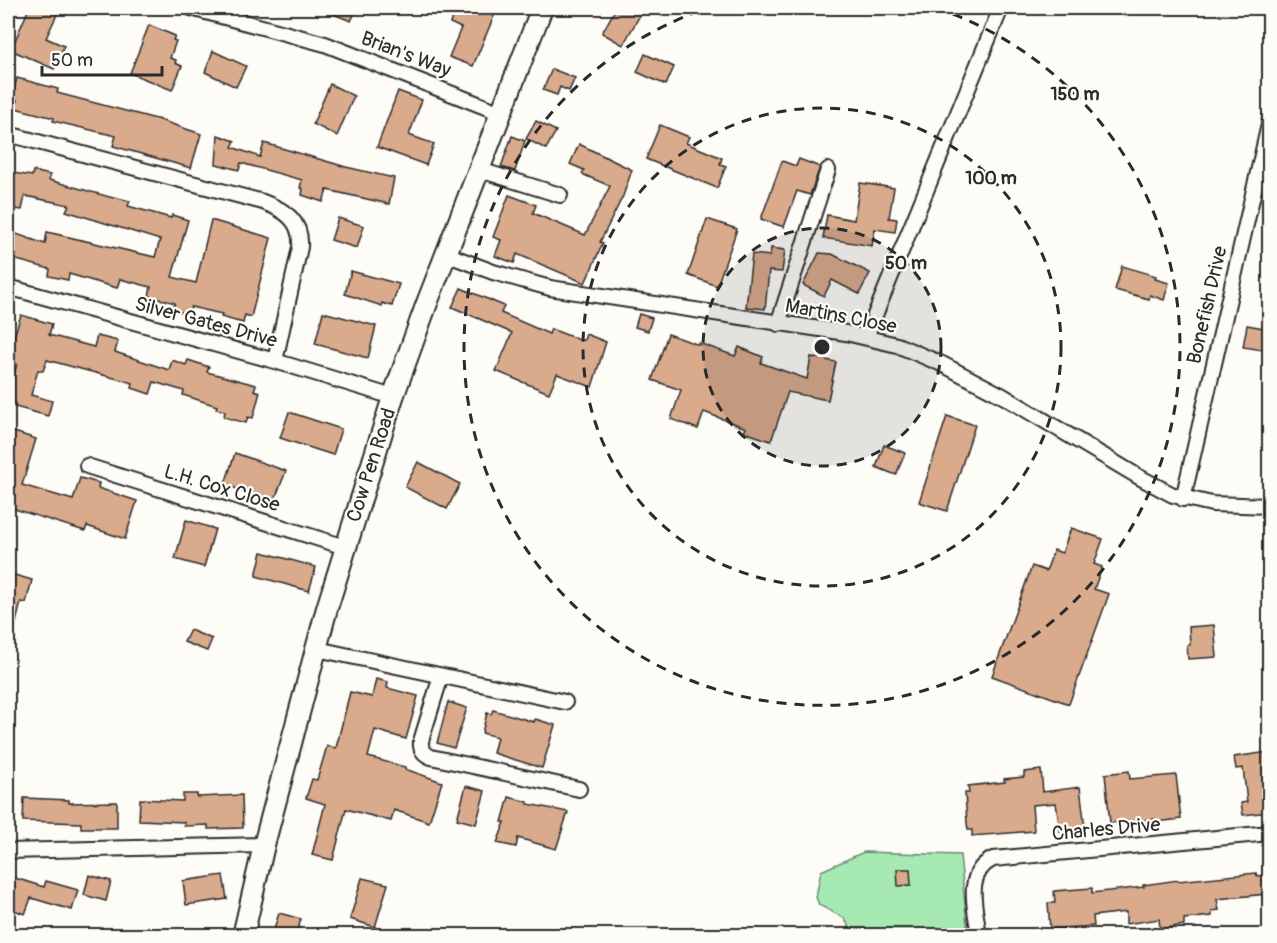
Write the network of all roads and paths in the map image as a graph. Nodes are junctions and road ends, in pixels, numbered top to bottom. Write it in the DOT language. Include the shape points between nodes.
graph roads {
  1 [pos="190,8"];
  2 [pos="542,8"];
  3 [pos="1000,8"];
  4 [pos="501,113"];
  5 [pos="1269,120"];
  6 [pos="8,134"];
  7 [pos="480,170"];
  8 [pos="828,170"];
  9 [pos="560,195"];
  10 [pos="446,254"];
  11 [pos="8,288"];
  12 [pos="778,324"];
  13 [pos="866,337"];
  14 [pos="275,361"];
  15 [pos="393,397"];
  16 [pos="87,466"];
  17 [pos="1184,499"];
  18 [pos="1269,506"];
  19 [pos="345,547"];
  20 [pos="317,649"];
  21 [pos="441,676"];
  22 [pos="565,702"];
  23 [pos="579,789"];
  24 [pos="1269,832"];
  25 [pos="264,845"];
  26 [pos="8,851"];
  27 [pos="243,936"];
  28 [pos="979,936"];
  1 -- 4 [label="street, Brian's Way" via="325,44"];
  2 -- 4 [label="main road, Cow Pen Road"];
  3 -- 13 [label="street"];
  4 -- 7 [label="main road, Cow Pen Road"];
  5 -- 17 [label="street, Bonefish Drive"];
  6 -- 14 [label="street" via="284,211 295,222 301,243"];
  7 -- 9 [label="street"];
  7 -- 10 [label="main road, Cow Pen Road"];
  8 -- 12 [label="street"];
  10 -- 12 [label="street, Martins Close" via="493,273 550,288"];
  10 -- 15 [label="main road, Cow Pen Road"];
  11 -- 14 [label="street, Silver Gates Drive"];
  12 -- 13 [label="street, Martins Close"];
  13 -- 17 [label="street, Martins Close" via="914,352 963,375 1160,489"];
  14 -- 15 [label="street, Silver Gates Drive"];
  15 -- 19 [label="main road, Cow Pen Road"];
  16 -- 19 [label="street, L.H. Cox Close"];
  17 -- 18 [label="street, Martins Close"];
  19 -- 20 [label="main road, Cow Pen Road"];
  20 -- 21 [label="street"];
  20 -- 25 [label="main road, Cow Pen Road"];
  21 -- 22 [label="street"];
  21 -- 23 [label="street" via="421,741 425,754"];
  24 -- 28 [label="street, Charles Drive" via="993,859 981,866 973,888"];
  25 -- 26 [label="street"];
  25 -- 27 [label="main road, Cow Pen Road"];
}
